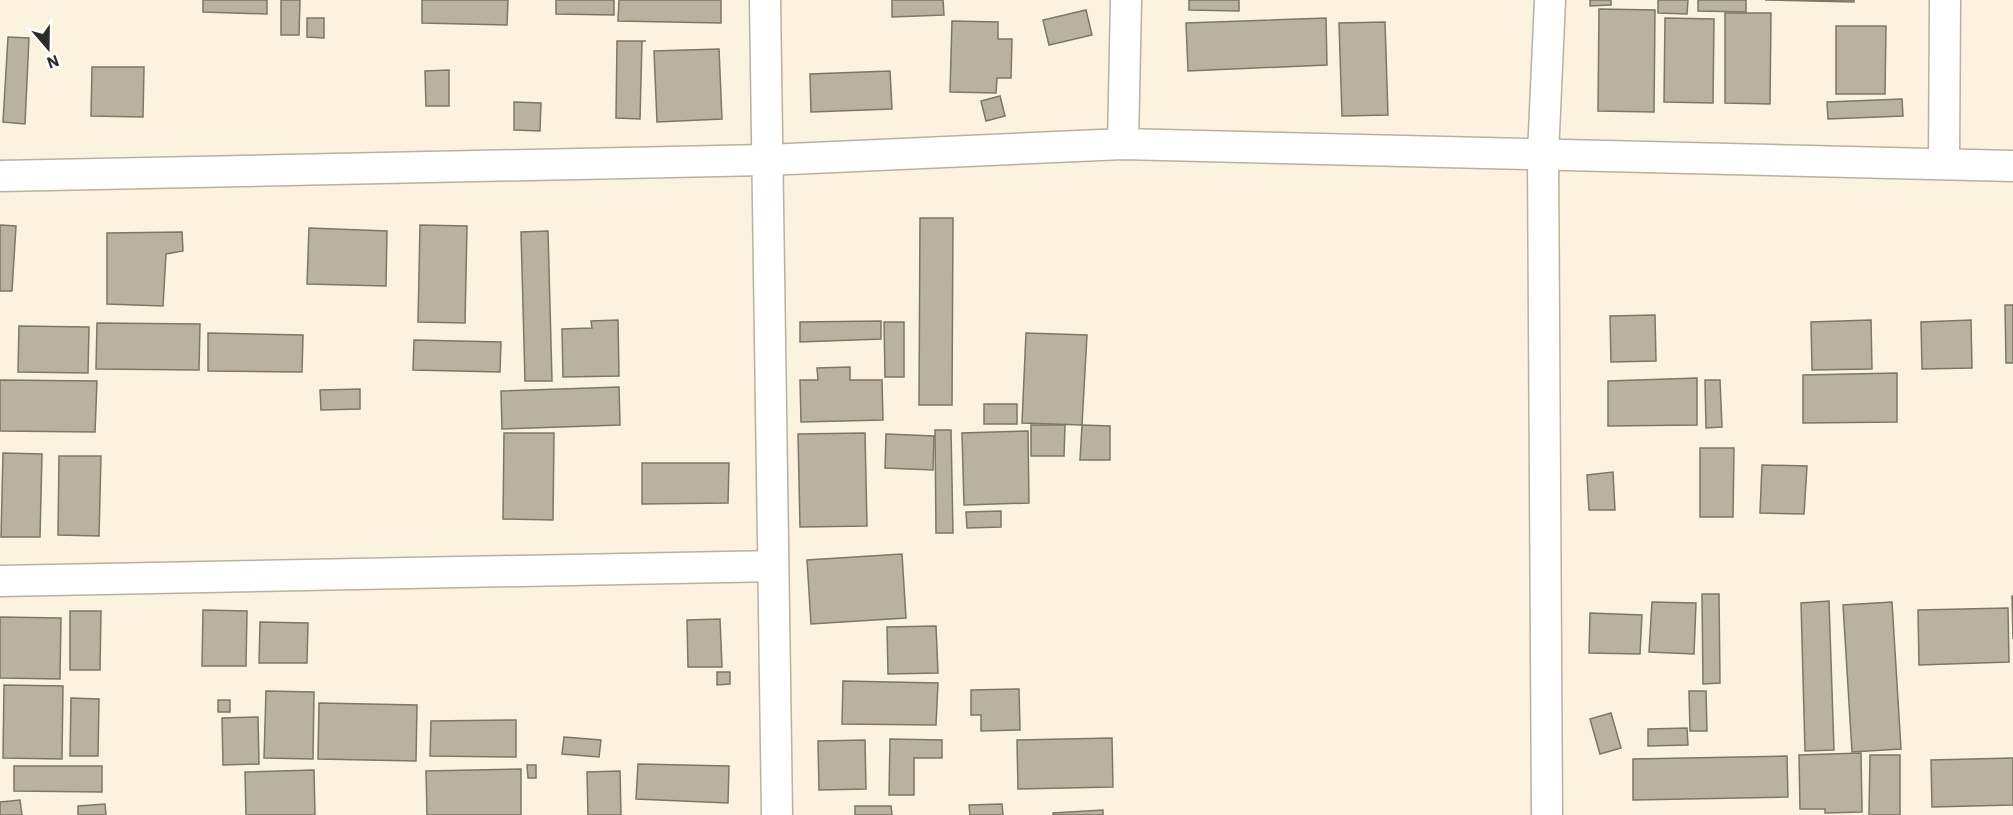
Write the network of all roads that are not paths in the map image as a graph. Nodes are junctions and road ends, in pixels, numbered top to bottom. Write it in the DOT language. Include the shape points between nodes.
graph roads {
  1 [pos="765,0"];
  2 [pos="1126,0"];
  3 [pos="1550,0"];
  4 [pos="1945,0"];
  5 [pos="1123,144"];
  6 [pos="1543,155"];
  7 [pos="767,160"];
  8 [pos="1944,163"];
  9 [pos="2013,166"];
  10 [pos="0,176"];
  11 [pos="773,566"];
  12 [pos="0,581"];
  13 [pos="777,815"];
  14 [pos="1547,815"];
  1 -- 7 [label="street"];
  2 -- 5 [label="street"];
  3 -- 6 [label="street"];
  4 -- 8 [label="street"];
  5 -- 6 [label="street"];
  5 -- 7 [label="street"];
  6 -- 8 [label="street"];
  6 -- 14 [label="street"];
  7 -- 10 [label="street"];
  7 -- 11 [label="street"];
  8 -- 9 [label="street"];
  11 -- 12 [label="street"];
  11 -- 13 [label="street"];
}
